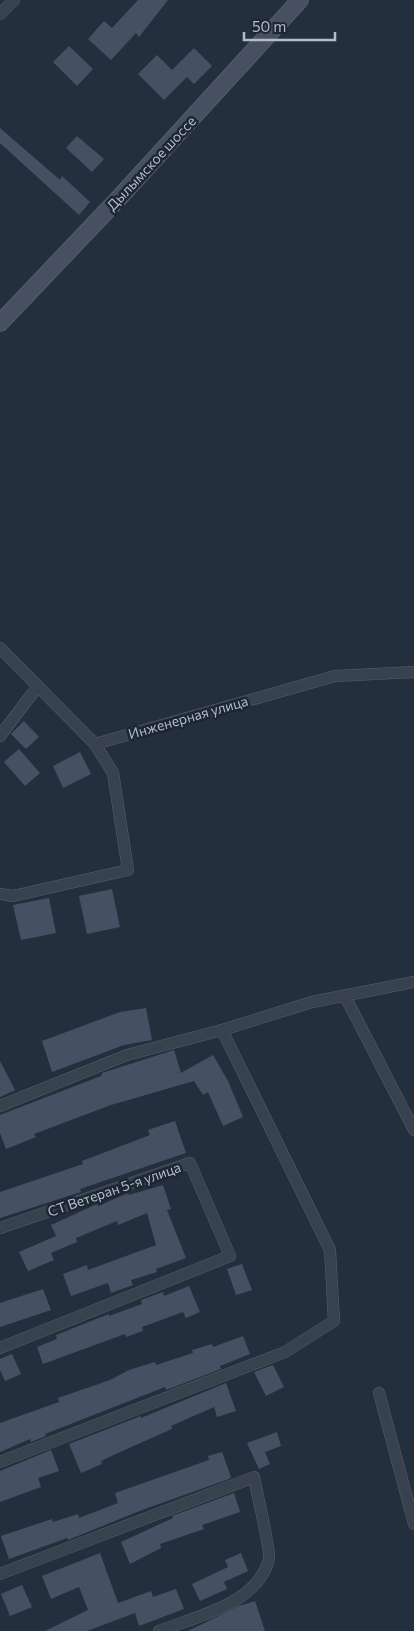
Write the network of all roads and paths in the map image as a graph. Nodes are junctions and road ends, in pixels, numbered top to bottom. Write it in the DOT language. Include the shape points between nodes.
graph roads {
  1 [pos="14,0"];
  2 [pos="300,0"];
  3 [pos="0,14"];
  4 [pos="0,323"];
  5 [pos="0,648"];
  6 [pos="414,672"];
  7 [pos="38,686"];
  8 [pos="0,736"];
  9 [pos="94,744"];
  10 [pos="0,894"];
  11 [pos="414,982"];
  12 [pos="345,996"];
  13 [pos="222,1030"];
  14 [pos="0,1106"];
  15 [pos="414,1130"];
  16 [pos="0,1228"];
  17 [pos="0,1348"];
  18 [pos="379,1393"];
  19 [pos="0,1462"];
  20 [pos="414,1524"];
  21 [pos="0,1574"];
  22 [pos="160,1631"];
  1 -- 3 [label="street"];
  2 -- 4 [label="main road, Дылымское шоссе"];
  5 -- 7 [label="street"];
  6 -- 9 [label="street, Инженерная улица" via="335,676"];
  7 -- 8 [label="street"];
  7 -- 9 [label="street"];
  9 -- 10 [label="street" via="113,773 128,870 13,896"];
  11 -- 12 [label="street"];
  12 -- 13 [label="street" via="312,1002"];
  12 -- 15 [label="street"];
  13 -- 14 [label="street" via="127,1055"];
  13 -- 19 [label="street" via="330,1250 334,1321 285,1352"];
  16 -- 17 [label="street, СТ Ветеран 5-я улица" via="190,1163 230,1256"];
  18 -- 20 [label="street"];
  21 -- 22 [label="street" via="254,1477 270,1558 253,1589 236,1602"];
}
